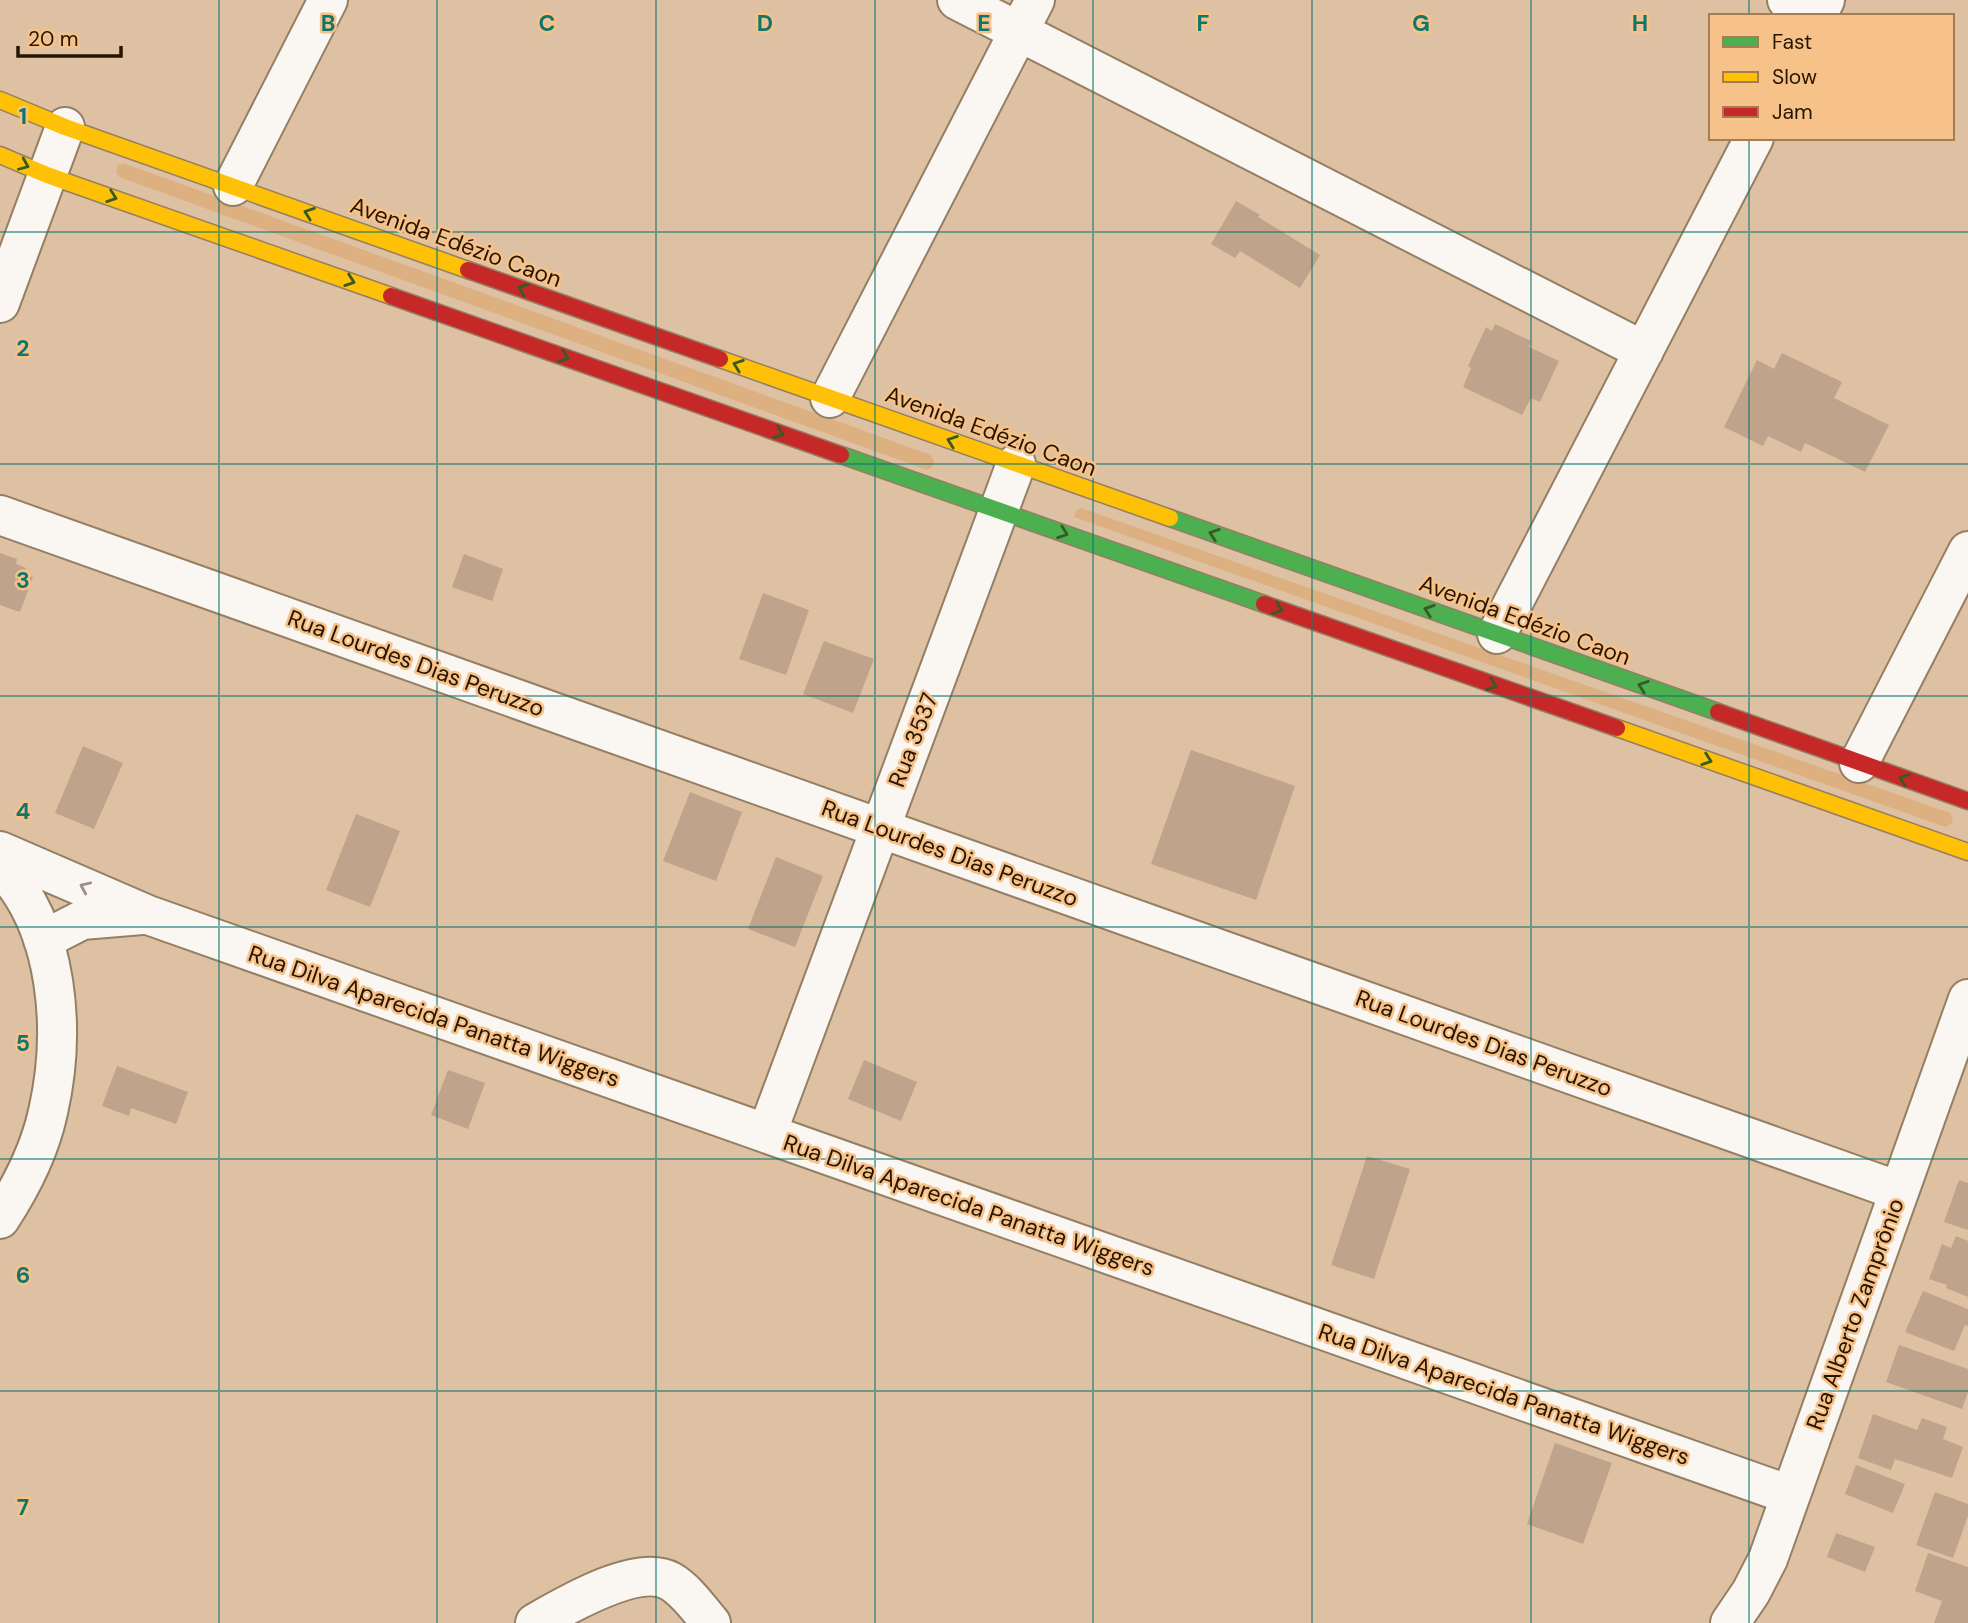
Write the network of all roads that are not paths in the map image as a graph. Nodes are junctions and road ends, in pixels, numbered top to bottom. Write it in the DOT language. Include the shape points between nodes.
graph roads {
  1 [pos="328,0"];
  2 [pos="957,0"];
  3 [pos="1787,0"];
  4 [pos="1813,14"];
  5 [pos="1027,16"];
  6 [pos="0,100"];
  7 [pos="65,127"];
  8 [pos="1753,140"];
  9 [pos="0,155"];
  10 [pos="47,175"];
  11 [pos="233,187"];
  12 [pos="0,303"];
  13 [pos="1644,351"];
  14 [pos="830,398"];
  15 [pos="1016,464"];
  16 [pos="999,510"];
  17 [pos="0,515"];
  18 [pos="1968,551"];
  19 [pos="1497,634"];
  20 [pos="1859,763"];
  21 [pos="1968,801"];
  22 [pos="880,828"];
  23 [pos="0,851"];
  24 [pos="1968,852"];
  25 [pos="0,866"];
  26 [pos="148,915"];
  27 [pos="43,940"];
  28 [pos="1968,999"];
  29 [pos="767,1133"];
  30 [pos="1899,1191"];
  31 [pos="0,1219"];
  32 [pos="1790,1496"];
  33 [pos="535,1623"];
  34 [pos="711,1623"];
  35 [pos="1730,1623"];
  1 -- 11 [label="street"];
  2 -- 5 [label="street"];
  3 -- 4 [label="street"];
  5 -- 13 [label="street"];
  5 -- 14 [label="street"];
  6 -- 7 [label="main road, Avenida Edézio Caon"];
  7 -- 10 [label="street"];
  7 -- 11 [label="main road, Avenida Edézio Caon"];
  8 -- 13 [label="street"];
  9 -- 10 [label="main road, one-way"];
  10 -- 12 [label="street"];
  10 -- 16 [label="main road, one-way"];
  14 -- 11 [label="main road, Avenida Edézio Caon, one-way"];
  13 -- 19 [label="street"];
  15 -- 14 [label="main road, Avenida Edézio Caon, one-way"];
  15 -- 16 [label="street, Rua 3537"];
  19 -- 15 [label="main road, Avenida Edézio Caon, one-way"];
  16 -- 22 [label="street, Rua 3537"];
  16 -- 24 [label="main road, one-way"];
  17 -- 22 [label="street, Rua Lourdes Dias Peruzzo"];
  18 -- 20 [label="street"];
  20 -- 19 [label="main road, Avenida Edézio Caon, one-way"];
  21 -- 20 [label="main road, Avenida Edézio Caon, one-way"];
  22 -- 29 [label="street, Rua 3537"];
  22 -- 30 [label="street, Rua Lourdes Dias Peruzzo"];
  26 -- 23 [label="street, Rua Dilva Aparecida Panatta Wiggers, one-way"];
  25 -- 27 [label="street" via="33,913"];
  26 -- 27 [label="street, Rua Dilva Aparecida Panatta Wiggers" via="82,920"];
  26 -- 29 [label="street, Rua Dilva Aparecida Panatta Wiggers"];
  27 -- 31 [label="street" via="56,996 57,1057 48,1114 30,1166"];
  28 -- 30 [label="street, Rua Alberto Zamprônio"];
  29 -- 32 [label="street, Rua Dilva Aparecida Panatta Wiggers"];
  30 -- 32 [label="street, Rua Alberto Zamprônio"];
  32 -- 35 [label="street, Rua Alberto Zamprônio" via="1768,1559"];
  33 -- 34 [label="street" via="615,1583 641,1576 669,1580"];
}
